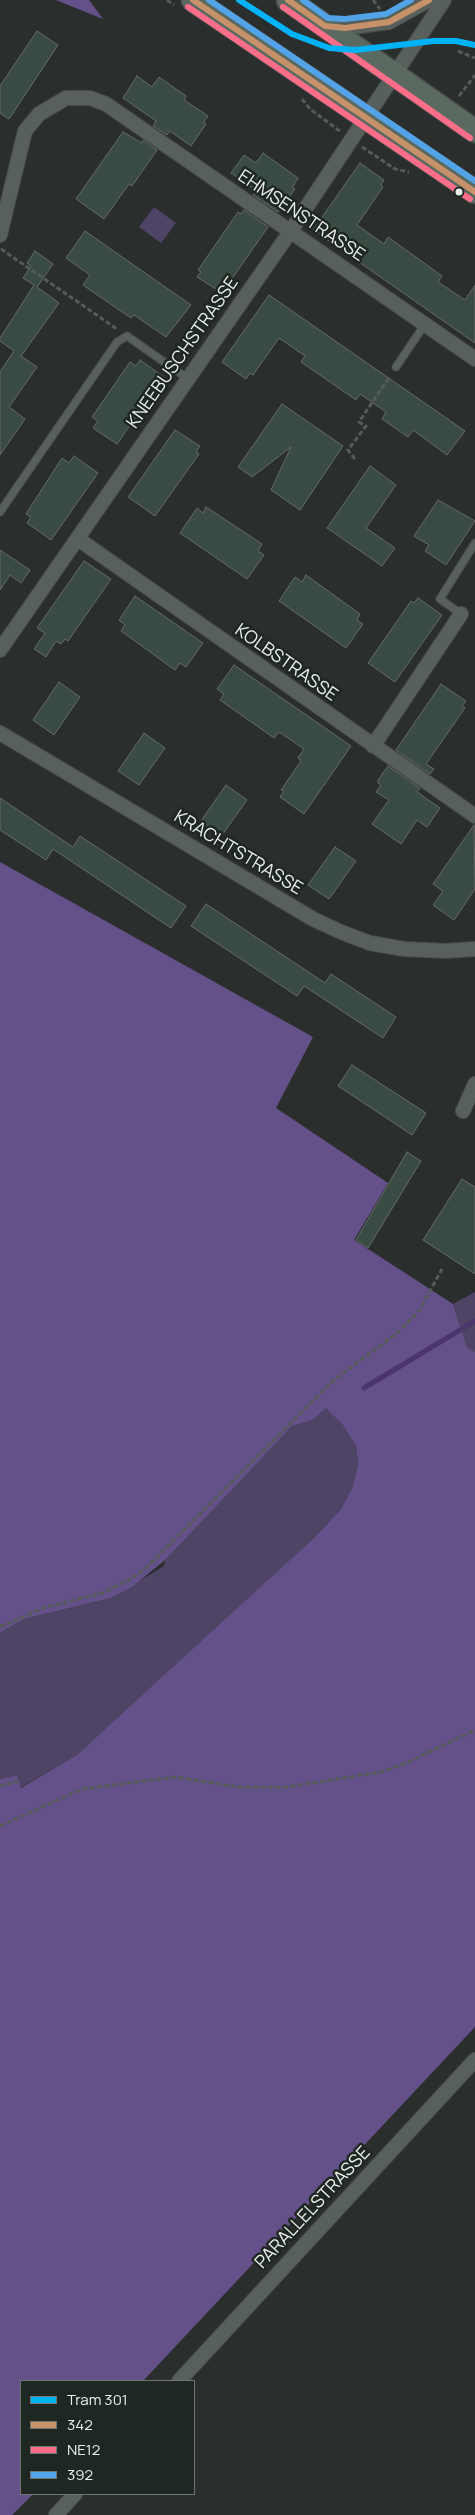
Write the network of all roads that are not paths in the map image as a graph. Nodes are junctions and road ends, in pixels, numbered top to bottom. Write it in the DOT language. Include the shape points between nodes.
graph roads {
  1 [pos="193,0"];
  2 [pos="288,0"];
  3 [pos="429,0"];
  4 [pos="444,0"];
  5 [pos="325,26"];
  6 [pos="394,75"];
  7 [pos="366,118"];
  8 [pos="475,131"];
  9 [pos="475,192"];
  10 [pos="290,232"];
  11 [pos="0,236"];
  12 [pos="426,324"];
  13 [pos="475,359"];
  14 [pos="396,366"];
  15 [pos="187,378"];
  16 [pos="0,512"];
  17 [pos="78,539"];
  18 [pos="475,543"];
  19 [pos="461,614"];
  20 [pos="0,650"];
  21 [pos="0,734"];
  22 [pos="373,746"];
  23 [pos="475,816"];
  24 [pos="475,949"];
  25 [pos="475,1084"];
  26 [pos="463,1111"];
  27 [pos="475,2060"];
  28 [pos="180,2380"];
  29 [pos="74,2495"];
  30 [pos="56,2515"];
  1 -- 7 [label="main road"];
  2 -- 5 [label="main road"];
  3 -- 5 [label="street" via="389,22 345,28"];
  4 -- 6 [label="street, KNEEBUSCHSTRASSE"];
  5 -- 6 [label="main road"];
  6 -- 7 [label="street, KNEEBUSCHSTRASSE"];
  6 -- 8 [label="main road"];
  7 -- 9 [label="main road"];
  7 -- 10 [label="street, KNEEBUSCHSTRASSE"];
  10 -- 11 [label="street, EHMSENSTRASSE" via="106,104 90,98 66,98 39,114 25,131"];
  10 -- 12 [label="street, EHMSENSTRASSE"];
  10 -- 15 [label="street, KNEEBUSCHSTRASSE"];
  12 -- 13 [label="street, EHMSENSTRASSE"];
  12 -- 14 [label="lane"];
  15 -- 16 [label="lane" via="127,336 117,342"];
  15 -- 17 [label="street, KNEEBUSCHSTRASSE"];
  17 -- 20 [label="street, KNEEBUSCHSTRASSE"];
  17 -- 22 [label="street, KOLBSTRASSE"];
  18 -- 19 [label="lane" via="440,599"];
  19 -- 22 [label="street"];
  21 -- 24 [label="street, KRACHTSTRASSE" via="313,919 341,932 370,943 404,949"];
  22 -- 23 [label="street, KOLBSTRASSE"];
  25 -- 26 [label="street"];
  27 -- 28 [label="street, PARALLELSTRASSE"];
  29 -- 30 [label="street"];
}
